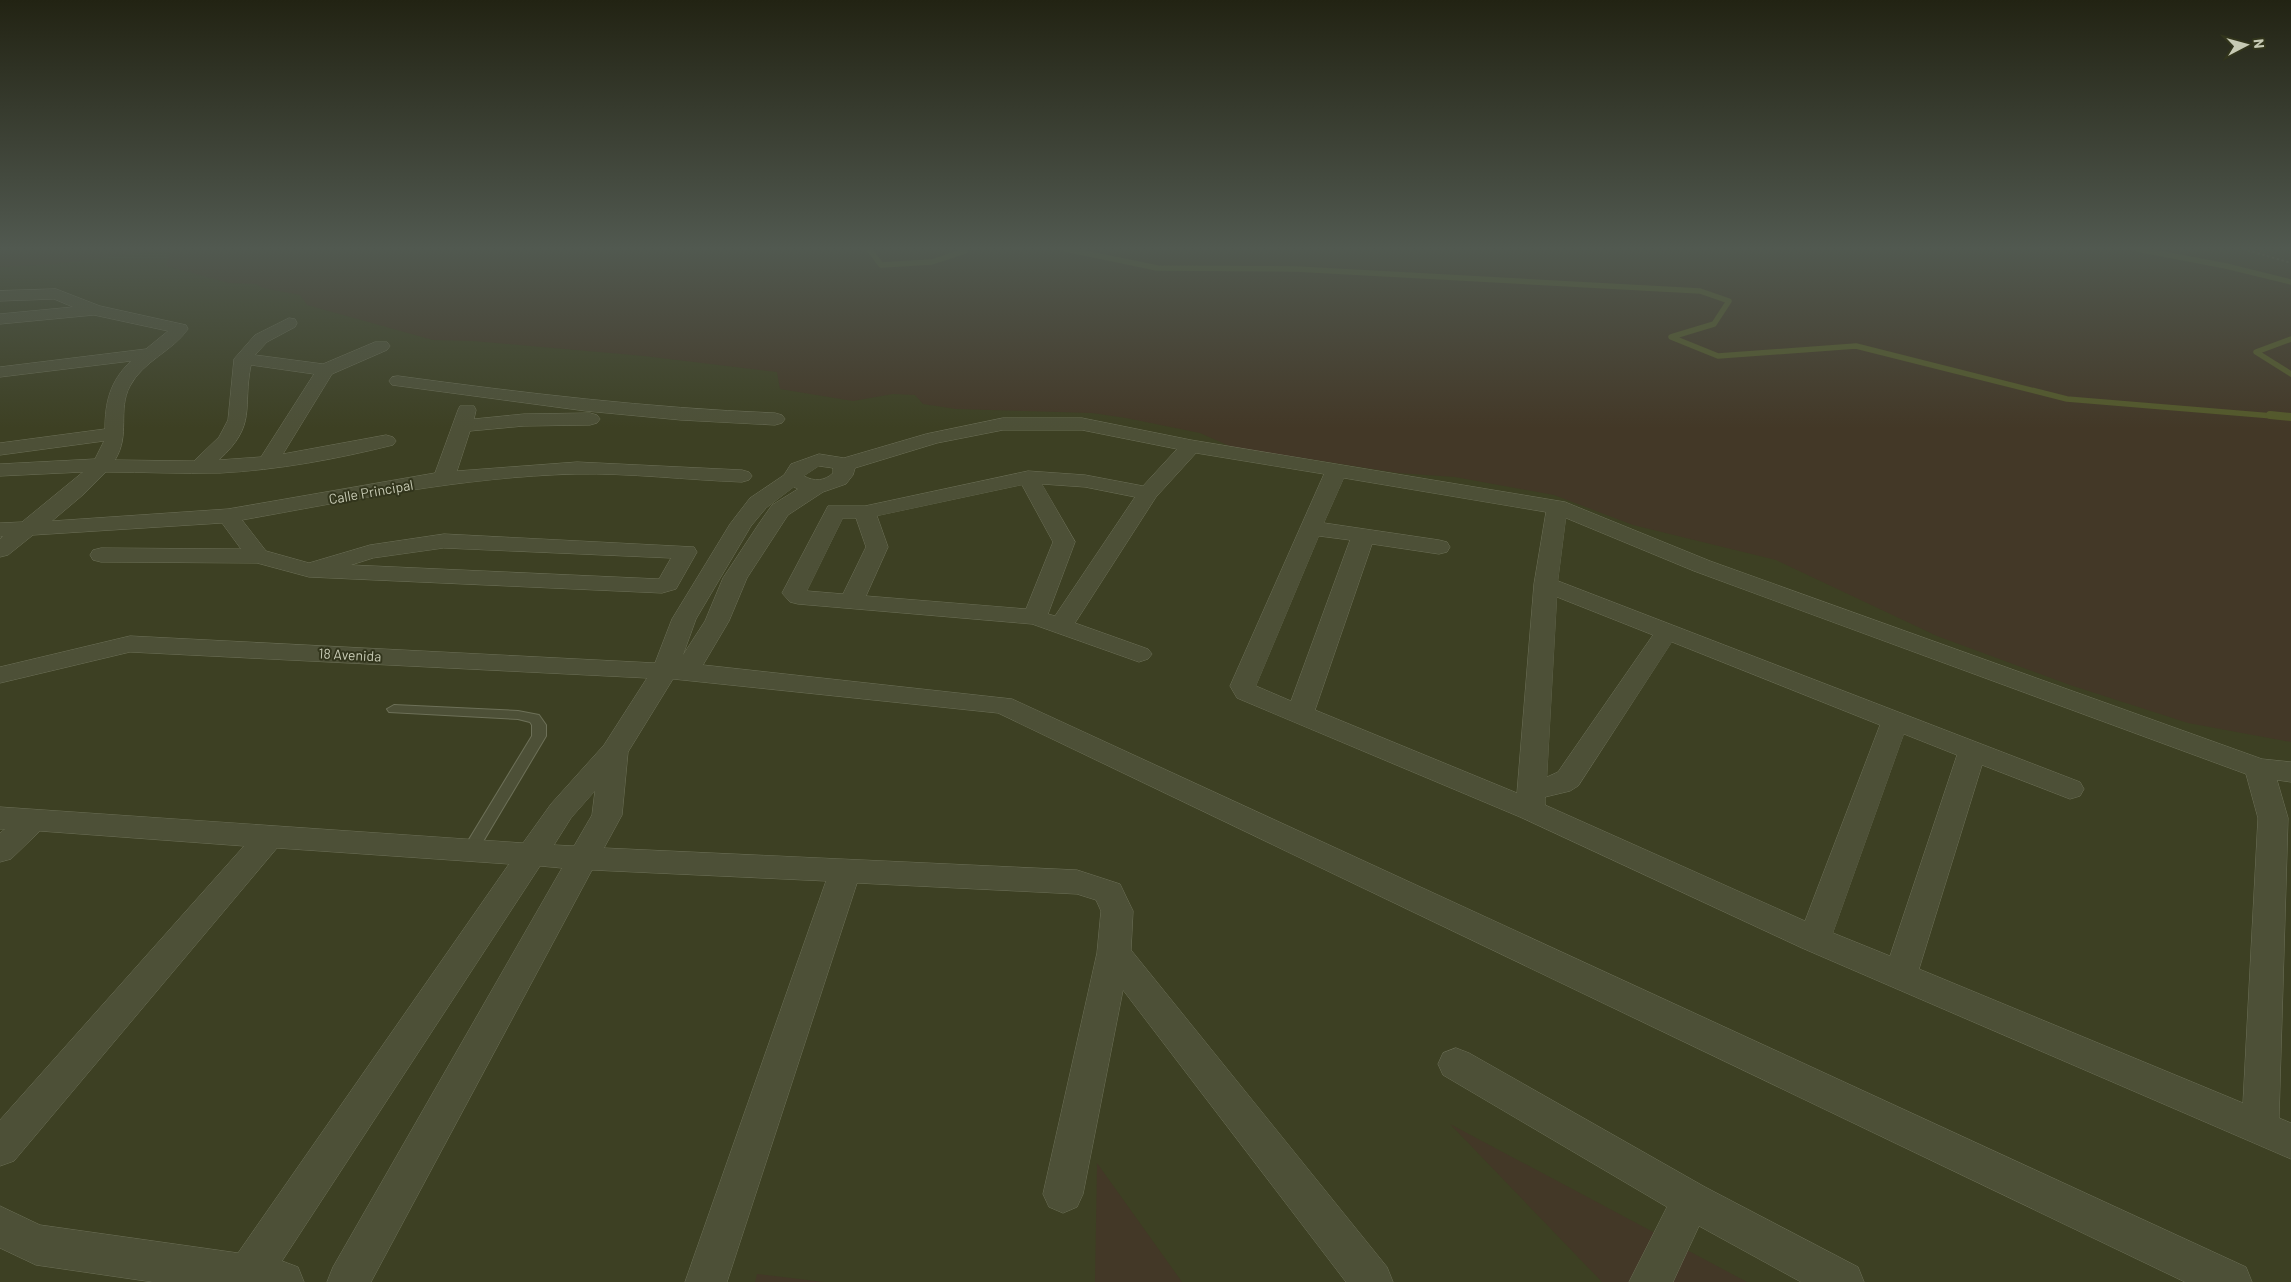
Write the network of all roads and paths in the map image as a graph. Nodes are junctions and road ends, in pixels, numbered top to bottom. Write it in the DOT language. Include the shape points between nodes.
graph roads {
  1 [pos="92,309"];
  2 [pos="95,310"];
  3 [pos="0,319"];
  4 [pos="289,322"];
  5 [pos="381,346"];
  6 [pos="148,354"];
  7 [pos="243,359"];
  8 [pos="325,370"];
  9 [pos="0,372"];
  10 [pos="131,372"];
  11 [pos="398,381"];
  12 [pos="0,388"];
  13 [pos="475,392"];
  14 [pos="692,417"];
  15 [pos="776,419"];
  16 [pos="460,426"];
  17 [pos="116,434"];
  18 [pos="386,441"];
  19 [pos="1191,446"];
  20 [pos="0,449"];
  21 [pos="268,462"];
  22 [pos="100,465"];
  23 [pos="842,465"];
  24 [pos="198,467"];
  25 [pos="1337,469"];
  26 [pos="0,470"];
  27 [pos="742,476"];
  28 [pos="794,477"];
  29 [pos="1028,477"];
  30 [pos="444,478"];
  31 [pos="818,486"];
  32 [pos="1148,493"];
  33 [pos="1557,507"];
  34 [pos="865,512"];
  35 [pos="228,516"];
  36 [pos="1312,528"];
  37 [pos="25,529"];
  38 [pos="0,530"];
  39 [pos="1363,536"];
  40 [pos="1439,547"];
  41 [pos="0,550"];
  42 [pos="101,555"];
  43 [pos="258,556"];
  44 [pos="310,570"];
  45 [pos="1546,584"];
  46 [pos="851,602"];
  47 [pos="1036,617"];
  48 [pos="1060,625"];
  49 [pos="1667,632"];
  50 [pos="1140,654"];
  51 [pos="685,672"];
  52 [pos="0,675"];
  53 [pos="394,709"];
  54 [pos="1300,714"];
  55 [pos="1895,721"];
  56 [pos="1972,751"];
  57 [pos="614,752"];
  58 [pos="2259,768"];
  59 [pos="2291,772"];
  60 [pos="2070,789"];
  61 [pos="1530,800"];
  62 [pos="0,818"];
  63 [pos="32,821"];
  64 [pos="2282,828"];
  65 [pos="269,837"];
  66 [pos="470,850"];
  67 [pos="0,851"];
  68 [pos="531,855"];
  69 [pos="582,858"];
  70 [pos="846,870"];
  71 [pos="1814,939"];
  72 [pos="1114,953"];
  73 [pos="1900,976"];
  74 [pos="1456,1064"];
  75 [pos="2260,1129"];
  76 [pos="2291,1141"];
  77 [pos="0,1148"];
  78 [pos="1063,1194"];
  79 [pos="1691,1200"];
  80 [pos="0,1226"];
  81 [pos="266,1278"];
  82 [pos="348,1282"];
  83 [pos="706,1282"];
  84 [pos="1372,1282"];
  85 [pos="1650,1282"];
  86 [pos="1842,1282"];
  87 [pos="2231,1282"];
  1 -- 2 [label="street"];
  2 -- 3 [label="street"];
  2 -- 6 [label="street" via="180,328"];
  4 -- 7 [label="street" via="254,344"];
  5 -- 8 [label="street"];
  6 -- 9 [label="street"];
  6 -- 10 [label="street"];
  7 -- 8 [label="street"];
  7 -- 24 [label="street" via="239,411 234,429 218,451"];
  8 -- 21 [label="street"];
  10 -- 12 [label="street"];
  10 -- 17 [label="street" via="116,398"];
  11 -- 13 [label="street"];
  13 -- 14 [label="street"];
  13 -- 16 [label="street"];
  14 -- 15 [label="street"];
  14 -- 16 [label="street" via="524,420"];
  16 -- 30 [label="street"];
  17 -- 20 [label="street"];
  17 -- 22 [label="street"];
  18 -- 21 [label="street"];
  19 -- 23 [label="street" via="1082,424 1003,424 933,438"];
  19 -- 25 [label="street"];
  19 -- 32 [label="street"];
  21 -- 24 [label="street"];
  22 -- 24 [label="street"];
  22 -- 26 [label="street"];
  22 -- 37 [label="street" via="70,494"];
  23 -- 28 [label="street" via="829,460 811,462 797,468"];
  23 -- 31 [label="street" via="845,472 839,479"];
  25 -- 33 [label="street"];
  25 -- 36 [label="street"];
  27 -- 30 [label="street, Calle Principal" via="578,468"];
  28 -- 31 [label="street" via="802,484"];
  28 -- 51 [label="street" via="758,503 741,524 684,619"];
  29 -- 32 [label="street" via="1085,481"];
  29 -- 34 [label="street"];
  29 -- 47 [label="street" via="1064,542"];
  30 -- 35 [label="street, Calle Principal"];
  31 -- 51 [label="street" via="780,510 735,578 716,621"];
  32 -- 48 [label="street"];
  33 -- 45 [label="street"];
  33 -- 58 [label="street" via="1702,566"];
  34 -- 46 [label="street" via="877,547"];
  34 -- 46 [label="street" via="836,511 794,593 795,596"];
  35 -- 37 [label="street, Calle Principal"];
  35 -- 43 [label="street"];
  36 -- 39 [label="street"];
  36 -- 54 [label="street" via="1243,686 1246,692"];
  37 -- 38 [label="street, Calle Principal"];
  37 -- 41 [label="street"];
  39 -- 40 [label="street"];
  39 -- 54 [label="street"];
  42 -- 43 [label="street"];
  43 -- 44 [label="street"];
  44 -- 44 [label="street" via="370,552 444,541 686,552 668,584 662,586"];
  45 -- 49 [label="street"];
  45 -- 61 [label="street"];
  46 -- 47 [label="street"];
  47 -- 48 [label="street"];
  48 -- 50 [label="street"];
  49 -- 55 [label="street"];
  49 -- 61 [label="street" via="1568,779"];
  51 -- 52 [label="street, 18 Avenida" via="130,644"];
  51 -- 57 [label="street"];
  51 -- 87 [label="street, 18 Avenida" via="1002,705"];
  53 -- 66 [label="lane" via="518,715 534,718 539,725 539,736"];
  54 -- 61 [label="street"];
  55 -- 56 [label="street"];
  55 -- 71 [label="street"];
  56 -- 60 [label="street"];
  56 -- 73 [label="street"];
  57 -- 68 [label="street" via="561,811"];
  57 -- 69 [label="street" via="607,815"];
  58 -- 59 [label="street"];
  58 -- 64 [label="street"];
  61 -- 71 [label="street"];
  62 -- 63 [label="street"];
  63 -- 65 [label="street"];
  63 -- 67 [label="street"];
  64 -- 75 [label="street"];
  65 -- 66 [label="street"];
  65 -- 77 [label="street"];
  66 -- 68 [label="street"];
  68 -- 69 [label="street"];
  68 -- 81 [label="street"];
  69 -- 70 [label="street"];
  69 -- 82 [label="street"];
  70 -- 72 [label="street" via="1077,882 1109,892 1117,911"];
  70 -- 83 [label="street"];
  71 -- 73 [label="street"];
  72 -- 78 [label="street"];
  72 -- 84 [label="street"];
  73 -- 75 [label="street"];
  74 -- 79 [label="street"];
  75 -- 76 [label="street"];
  79 -- 85 [label="street"];
  79 -- 86 [label="street"];
  80 -- 81 [label="street" via="36,1245"];
}
